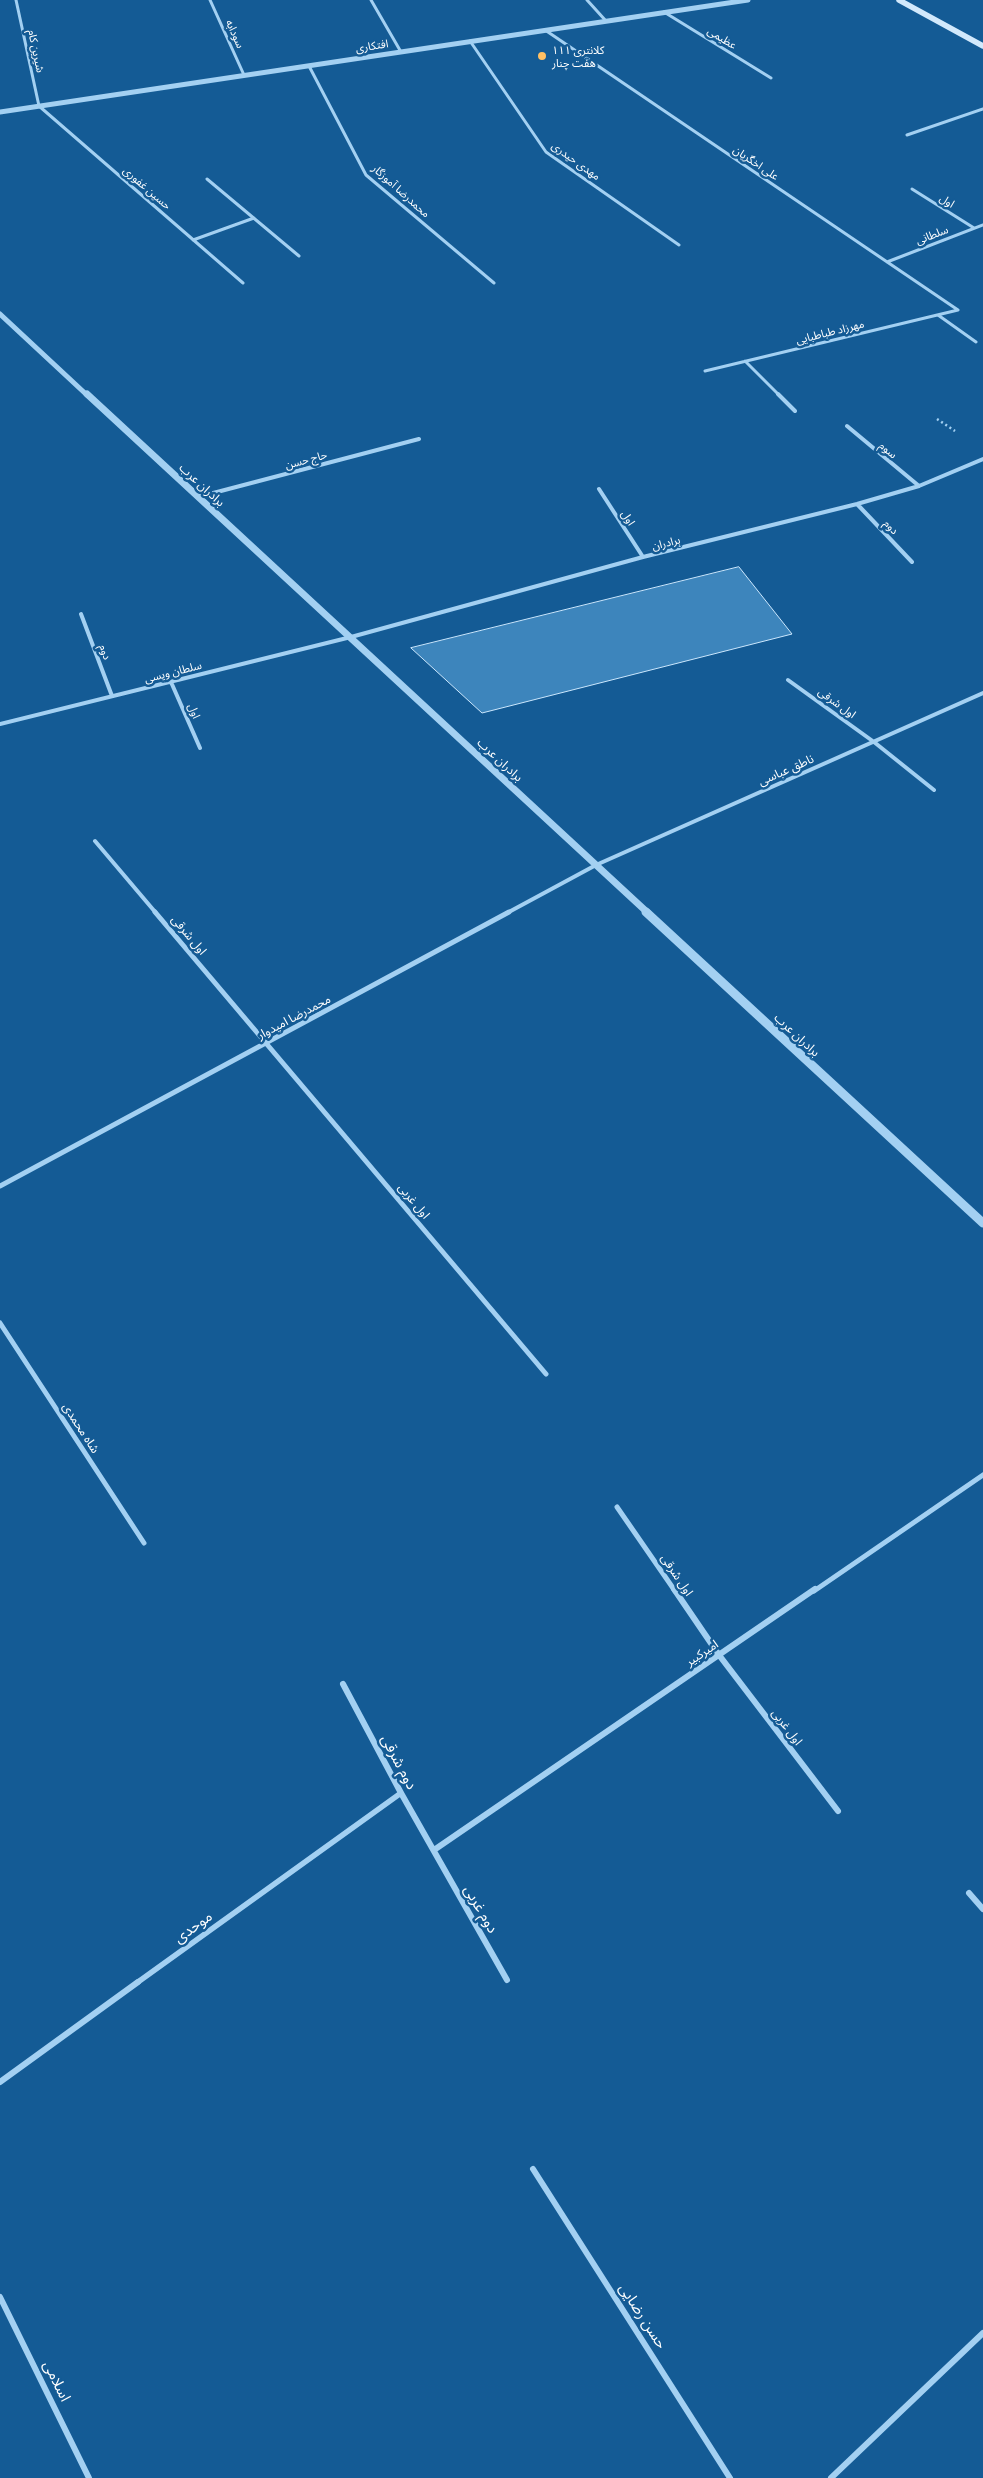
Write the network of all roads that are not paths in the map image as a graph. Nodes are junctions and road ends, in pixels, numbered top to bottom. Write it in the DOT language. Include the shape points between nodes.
graph roads {
  1 [pos="16,0"];
  2 [pos="210,0"];
  3 [pos="371,0"];
  4 [pos="587,0"];
  5 [pos="748,0"];
  6 [pos="899,0"];
  7 [pos="664,12"];
  8 [pos="606,21"];
  9 [pos="545,30"];
  10 [pos="983,40"];
  11 [pos="470,41"];
  12 [pos="976,42"];
  13 [pos="983,46"];
  14 [pos="401,52"];
  15 [pos="309,66"];
  16 [pos="244,76"];
  17 [pos="771,78"];
  18 [pos="39,106"];
  19 [pos="983,109"];
  20 [pos="0,112"];
  21 [pos="907,135"];
  22 [pos="207,179"];
  23 [pos="912,189"];
  24 [pos="254,218"];
  25 [pos="983,225"];
  26 [pos="974,228"];
  27 [pos="192,240"];
  28 [pos="679,245"];
  29 [pos="299,256"];
  30 [pos="887,262"];
  31 [pos="494,283"];
  32 [pos="243,284"];
  33 [pos="958,310"];
  34 [pos="0,314"];
  35 [pos="938,314"];
  36 [pos="976,342"];
  37 [pos="745,361"];
  38 [pos="705,371"];
  39 [pos="795,411"];
  40 [pos="847,426"];
  41 [pos="419,440"];
  42 [pos="983,459"];
  43 [pos="919,486"];
  44 [pos="599,489"];
  45 [pos="198,497"];
  46 [pos="857,504"];
  47 [pos="643,557"];
  48 [pos="912,562"];
  49 [pos="82,614"];
  50 [pos="350,637"];
  51 [pos="788,680"];
  52 [pos="171,682"];
  53 [pos="983,693"];
  54 [pos="112,696"];
  55 [pos="0,724"];
  56 [pos="874,742"];
  57 [pos="200,748"];
  58 [pos="934,790"];
  59 [pos="95,841"];
  60 [pos="596,865"];
  61 [pos="266,1043"];
  62 [pos="0,1186"];
  63 [pos="983,1223"];
  64 [pos="0,1323"];
  65 [pos="546,1374"];
  66 [pos="983,1475"];
  67 [pos="617,1507"];
  68 [pos="144,1543"];
  69 [pos="719,1655"];
  70 [pos="343,1684"];
  71 [pos="401,1794"];
  72 [pos="838,1811"];
  73 [pos="434,1850"];
  74 [pos="969,1893"];
  75 [pos="983,1910"];
  76 [pos="507,1980"];
  77 [pos="138,1982"];
  78 [pos="0,2082"];
  79 [pos="533,2169"];
  80 [pos="0,2297"];
  81 [pos="983,2333"];
  82 [pos="89,2478"];
  83 [pos="730,2478"];
  84 [pos="831,2478"];
  1 -- 18 [label="street, شیرین کام"];
  2 -- 16 [label="street, سودابه"];
  3 -- 14 [label="street"];
  4 -- 8 [label="street"];
  5 -- 7 [label="street, افتکاری"];
  6 -- 12 [label="main road"];
  7 -- 8 [label="street, افتکاری"];
  7 -- 17 [label="street, عظیمی"];
  8 -- 9 [label="street, افتکاری"];
  9 -- 11 [label="street, افتکاری"];
  9 -- 30 [label="street, علی اخگریان"];
  10 -- 12 [label="street"];
  11 -- 14 [label="street, افتکاری"];
  11 -- 28 [label="street, مهدی حیدری" via="546,152"];
  12 -- 13 [label="main road"];
  14 -- 15 [label="street, افتکاری"];
  15 -- 16 [label="street, افتکاری"];
  15 -- 31 [label="street, محمدرضا آموزگار" via="366,175"];
  16 -- 18 [label="street, افتکاری"];
  18 -- 20 [label="street, افتکاری"];
  18 -- 27 [label="street, حسین غفوری"];
  19 -- 21 [label="street"];
  22 -- 24 [label="street"];
  23 -- 26 [label="street, اول"];
  24 -- 27 [label="street"];
  24 -- 29 [label="street"];
  25 -- 26 [label="street, سلطانی"];
  26 -- 30 [label="street, سلطانی"];
  27 -- 32 [label="street, حسین غفوری"];
  30 -- 33 [label="street, علی اخگریان"];
  33 -- 35 [label="street, مهرزاد طباطبایی"];
  34 -- 45 [label="street, برادران عرب"];
  35 -- 36 [label="street"];
  35 -- 37 [label="street, مهرزاد طباطبایی"];
  37 -- 38 [label="street, مهرزاد طباطبایی"];
  37 -- 39 [label="street"];
  40 -- 43 [label="street, سوم"];
  41 -- 45 [label="street, حاج حسن"];
  42 -- 43 [label="street, برادران"];
  43 -- 46 [label="street, برادران"];
  44 -- 47 [label="street, اول"];
  45 -- 50 [label="street, برادران عرب"];
  46 -- 47 [label="street, برادران"];
  46 -- 48 [label="street, دوم"];
  47 -- 50 [label="street, برادران"];
  49 -- 54 [label="street, دوم"];
  50 -- 52 [label="street, سلطان ویسی"];
  50 -- 60 [label="street, برادران عرب"];
  51 -- 56 [label="street, اول شرقی"];
  52 -- 54 [label="street, سلطان ویسی"];
  52 -- 57 [label="street, اول"];
  53 -- 56 [label="street, ناطق عباسی"];
  54 -- 55 [label="street, سلطان ویسی"];
  56 -- 58 [label="street"];
  56 -- 60 [label="street, ناطق عباسی"];
  59 -- 61 [label="street, اول شرقی"];
  60 -- 61 [label="street, محمدرضا امیدوار"];
  60 -- 63 [label="street, برادران عرب"];
  61 -- 62 [label="street, محمدرضا امیدوار"];
  61 -- 65 [label="street, اول غربی"];
  64 -- 68 [label="street, شاه محمدی"];
  66 -- 69 [label="street, امیرکبیر"];
  67 -- 69 [label="street, اول شرقی"];
  69 -- 72 [label="street, اول غربی"];
  69 -- 73 [label="street, امیرکبیر"];
  70 -- 71 [label="street, دوم شرقی"];
  71 -- 73 [label="street, دوم شرقی"];
  71 -- 77 [label="street, موحدی"];
  73 -- 76 [label="street, دوم غربی"];
  74 -- 75 [label="street"];
  77 -- 78 [label="street, موحدی"];
  79 -- 83 [label="street, حسن رضایی"];
  80 -- 82 [label="street, اسلامی"];
  81 -- 84 [label="street"];
}
